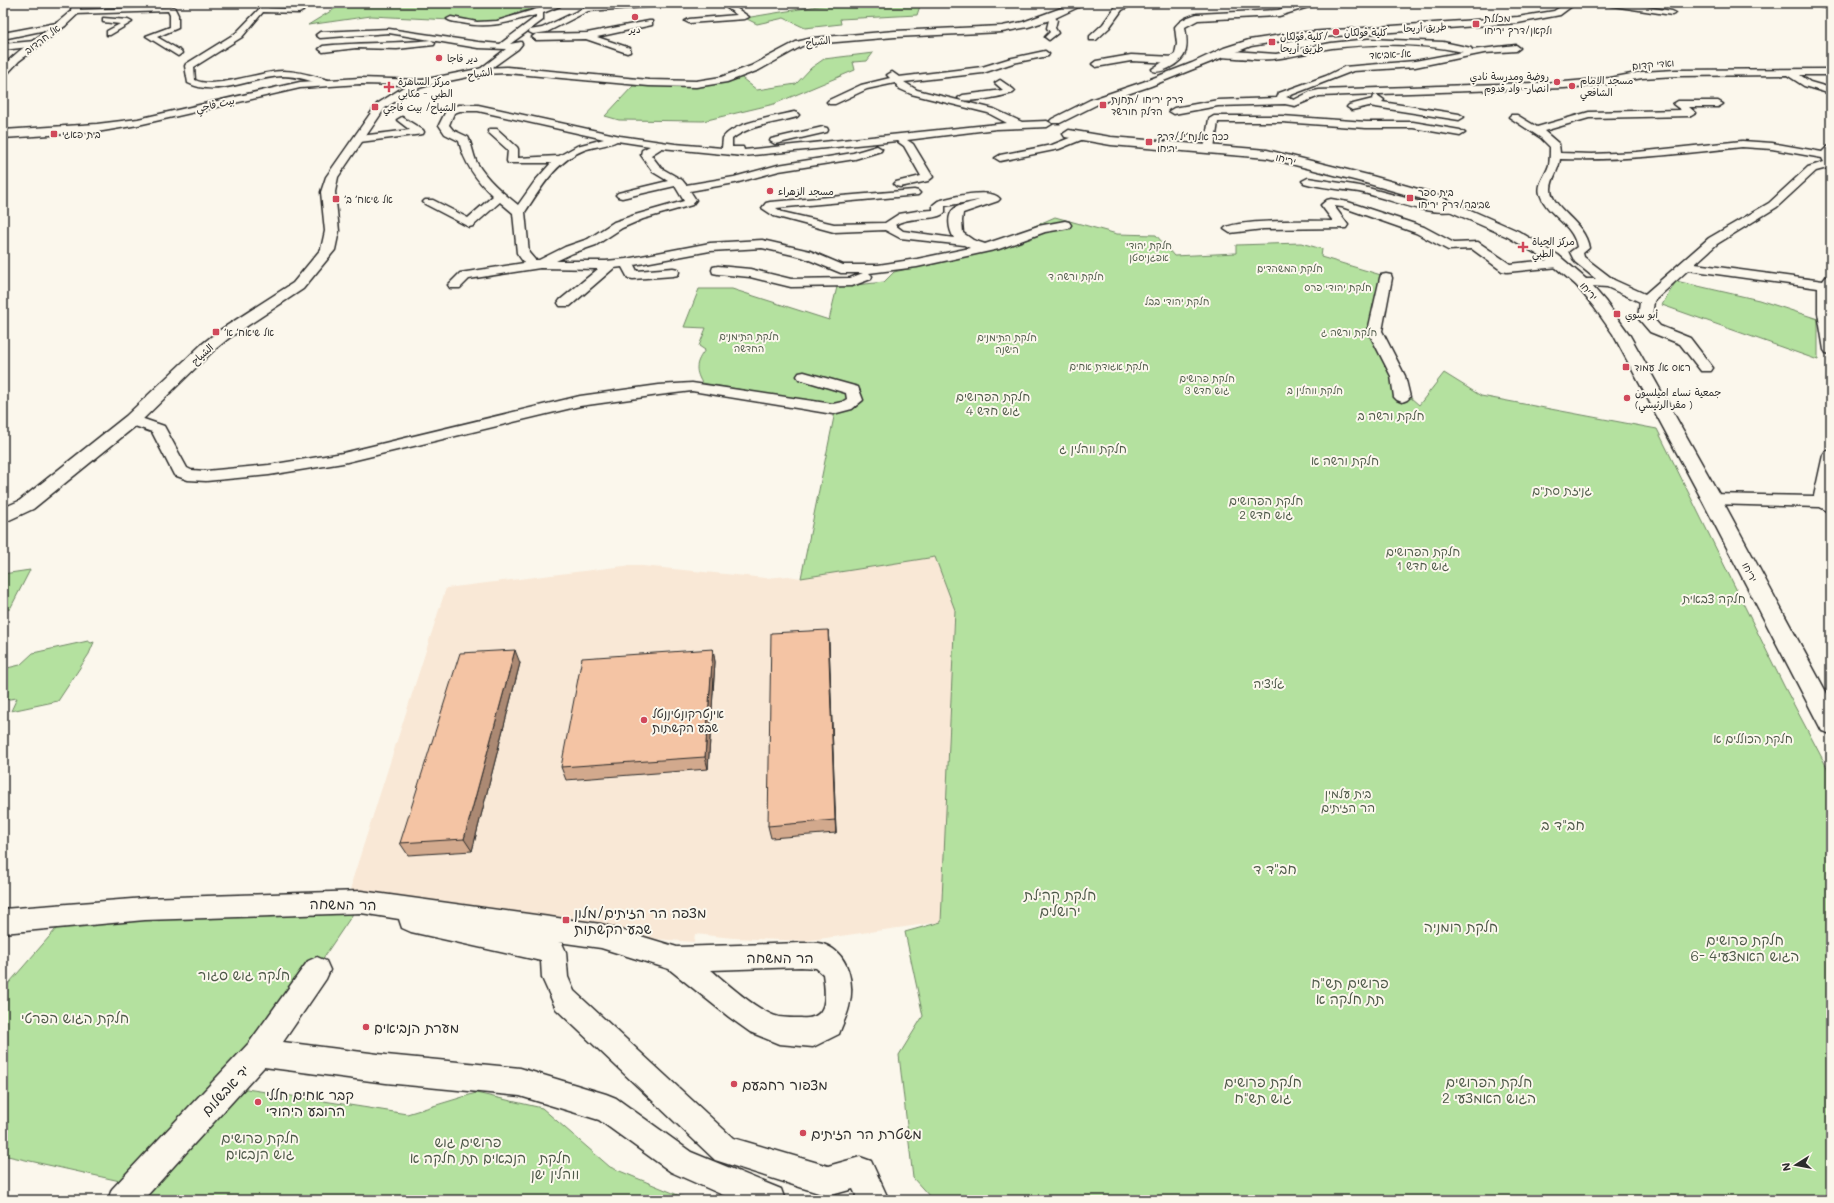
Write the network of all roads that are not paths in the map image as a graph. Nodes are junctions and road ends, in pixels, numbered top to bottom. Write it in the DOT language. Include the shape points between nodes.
graph roads {
  1 [pos="270,3"];
  2 [pos="674,3"];
  3 [pos="724,3"];
  4 [pos="1083,3"];
  5 [pos="1132,3"];
  6 [pos="1312,3"];
  7 [pos="1572,3"];
  8 [pos="1581,3"];
  9 [pos="1606,3"];
  10 [pos="1815,3"];
  11 [pos="556,6"];
  12 [pos="1831,6"];
  13 [pos="75,8"];
  14 [pos="567,8"];
  15 [pos="261,10"];
  16 [pos="299,11"];
  17 [pos="540,12"];
  18 [pos="1557,13"];
  19 [pos="1050,17"];
  20 [pos="451,19"];
  21 [pos="689,20"];
  22 [pos="79,21"];
  23 [pos="94,21"];
  24 [pos="1661,21"];
  25 [pos="63,23"];
  26 [pos="649,23"];
  27 [pos="533,32"];
  28 [pos="110,33"];
  29 [pos="320,35"];
  30 [pos="3,36"];
  31 [pos="587,36"];
  32 [pos="1049,37"];
  33 [pos="526,38"];
  34 [pos="1093,38"];
  35 [pos="453,40"];
  36 [pos="35,44"];
  37 [pos="1240,45"];
  38 [pos="502,46"];
  39 [pos="515,47"];
  40 [pos="3,48"];
  41 [pos="1516,48"];
  42 [pos="323,49"];
  43 [pos="627,50"];
  44 [pos="1473,51"];
  45 [pos="178,53"];
  46 [pos="1045,54"];
  47 [pos="1217,55"];
  48 [pos="1251,56"];
  49 [pos="1176,60"];
  50 [pos="1096,64"];
  51 [pos="483,71"];
  52 [pos="889,71"];
  53 [pos="3,72"];
  54 [pos="1789,72"];
  55 [pos="1831,72"];
  56 [pos="895,80"];
  57 [pos="325,82"];
  58 [pos="427,82"];
  59 [pos="1000,83"];
  60 [pos="1831,91"];
  61 [pos="1368,92"];
  62 [pos="949,100"];
  63 [pos="832,102"];
  64 [pos="1094,102"];
  65 [pos="1287,102"];
  66 [pos="1370,104"];
  67 [pos="1718,104"];
  68 [pos="1352,107"];
  69 [pos="763,110"];
  70 [pos="1076,110"];
  71 [pos="1174,111"];
  72 [pos="794,115"];
  73 [pos="1458,117"];
  74 [pos="1514,117"];
  75 [pos="779,119"];
  76 [pos="402,120"];
  77 [pos="1019,124"];
  78 [pos="1063,129"];
  79 [pos="823,130"];
  80 [pos="1536,130"];
  81 [pos="493,131"];
  82 [pos="1460,133"];
  83 [pos="3,134"];
  84 [pos="360,138"];
  85 [pos="620,139"];
  86 [pos="903,139"];
  87 [pos="661,145"];
  88 [pos="1209,149"];
  89 [pos="727,151"];
  90 [pos="1556,156"];
  91 [pos="1000,158"];
  92 [pos="1830,158"];
  93 [pos="562,159"];
  94 [pos="1308,181"];
  95 [pos="900,184"];
  96 [pos="681,185"];
  97 [pos="914,193"];
  98 [pos="622,195"];
  99 [pos="500,196"];
  100 [pos="429,202"];
  101 [pos="1455,208"];
  102 [pos="518,212"];
  103 [pos="1065,225"];
  104 [pos="888,226"];
  105 [pos="1230,229"];
  106 [pos="964,241"];
  107 [pos="983,248"];
  108 [pos="626,263"];
  109 [pos="1559,263"];
  110 [pos="541,264"];
  111 [pos="610,265"];
  112 [pos="1685,266"];
  113 [pos="718,270"];
  114 [pos="878,270"];
  115 [pos="673,272"];
  116 [pos="1386,278"];
  117 [pos="1581,282"];
  118 [pos="1608,283"];
  119 [pos="1829,283"];
  120 [pos="455,285"];
  121 [pos="1647,300"];
  122 [pos="565,303"];
  123 [pos="1831,350"];
  124 [pos="1706,368"];
  125 [pos="804,376"];
  126 [pos="1402,397"];
  127 [pos="132,420"];
  128 [pos="1831,455"];
  129 [pos="1711,499"];
  130 [pos="1828,504"];
  131 [pos="3,516"];
  132 [pos="1831,724"];
  133 [pos="361,902"];
  134 [pos="3,921"];
  135 [pos="677,959"];
  136 [pos="317,970"];
  137 [pos="259,1053"];
  138 [pos="123,1200"];
  139 [pos="770,1200"];
  140 [pos="869,1200"];
  1 -- 15 [label="street"];
  2 -- 27 [label="street" via="586,9 544,30"];
  3 -- 21 [label="street" via="745,17"];
  4 -- 19 [label="street, الشياح"];
  5 -- 34 [label="street" via="1120,8"];
  6 -- 49 [label="street" via="1279,12 1189,19 1180,27 1183,47"];
  7 -- 18 [label="street, طريق أريحا"];
  8 -- 18 [label="street"];
  9 -- 24 [label="street" via="1672,13"];
  10 -- 12 [label="street"];
  11 -- 17 [label="street"];
  13 -- 25 [label="street, אל חרדוב"];
  13 -- 45 [label="street" via="171,9 174,15 174,28 150,36"];
  14 -- 27 [label="street"];
  15 -- 16 [label="street"];
  15 -- 57 [label="street" via="240,35 189,66 191,81 202,85 214,85 289,74"];
  17 -- 20 [label="street" via="497,23 477,24"];
  17 -- 38 [label="street" via="540,18"];
  18 -- 37 [label="street, طريق أريحا" via="1489,23 1294,36"];
  19 -- 32 [label="street" via="1053,20 1051,28 1054,33"];
  19 -- 51 [label="street, الشياح" via="1002,29 813,41 799,44 754,68 723,80 696,84 649,83 528,71"];
  22 -- 25 [label="street"];
  23 -- 28 [label="street" via="128,22"];
  25 -- 30 [label="street"];
  25 -- 36 [label="street, אל חרדוב"];
  26 -- 31 [label="street"];
  27 -- 33 [label="street"];
  29 -- 35 [label="street" via="389,31"];
  31 -- 33 [label="street"];
  31 -- 43 [label="street"];
  33 -- 39 [label="street"];
  35 -- 38 [label="street"];
  35 -- 42 [label="street" via="402,46 356,45"];
  36 -- 40 [label="street"];
  36 -- 53 [label="street, אל חרדוב"];
  37 -- 47 [label="street, طريق أريحا"];
  37 -- 48 [label="street" via="1242,50"];
  38 -- 39 [label="street"];
  39 -- 51 [label="street"];
  41 -- 44 [label="street, אל-אביאד"];
  44 -- 48 [label="street" via="1443,45 1368,42 1331,46 1276,57"];
  44 -- 65 [label="street, אל-אביאד" via="1424,63 1344,70 1330,78 1282,95"];
  46 -- 56 [label="street" via="983,70"];
  47 -- 48 [label="street"];
  47 -- 64 [label="street, طريق أريحا" via="1147,84"];
  49 -- 50 [label="street" via="1131,58"];
  49 -- 64 [label="street" via="1132,80"];
  51 -- 58 [label="street, الشياح"];
  52 -- 56 [label="street"];
  54 -- 55 [label="street, ואדי קדום"];
  54 -- 60 [label="street" via="1807,84"];
  54 -- 61 [label="street, ואדי קדום" via="1676,73 1564,86"];
  56 -- 62 [label="street" via="914,92"];
  56 -- 63 [label="street" via="864,86"];
  57 -- 58 [label="street, بيت فاجي"];
  57 -- 83 [label="street, بيت فاجي" via="300,85 138,122 97,128"];
  58 -- 84 [label="street, الشياح" via="409,88 381,106"];
  59 -- 62 [label="street" via="1010,91"];
  61 -- 65 [label="street, ואדי קדום" via="1314,94 1298,103"];
  61 -- 66 [label="street" via="1379,100"];
  62 -- 77 [label="street" via="991,111"];
  64 -- 70 [label="street"];
  65 -- 71 [label="street, ואדי קדום" via="1218,103"];
  66 -- 68 [label="street"];
  66 -- 73 [label="street"];
  67 -- 80 [label="street" via="1678,104 1691,113 1589,115"];
  69 -- 75 [label="street"];
  70 -- 78 [label="street"];
  70 -- 78 [label="street" via="1072,114 1073,118"];
  72 -- 75 [label="street"];
  74 -- 80 [label="street"];
  75 -- 89 [label="street" via="729,136"];
  76 -- 84 [label="street" via="419,132"];
  77 -- 78 [label="street"];
  77 -- 86 [label="street"];
  78 -- 88 [label="street, יריחו" via="1127,142"];
  78 -- 91 [label="street" via="1076,141"];
  79 -- 89 [label="street"];
  80 -- 90 [label="street" via="1555,146"];
  81 -- 93 [label="street" via="513,149 512,161"];
  82 -- 88 [label="street" via="1414,125 1366,125 1282,119 1214,119"];
  84 -- 127 [label="street, الشياح" via="332,177 328,192 332,231 328,250 309,274 298,286 207,348"];
  85 -- 87 [label="street"];
  85 -- 93 [label="street" via="596,143"];
  85 -- 99 [label="street" via="478,108 459,108 450,111 444,125 449,132 464,139 472,164 492,190"];
  86 -- 89 [label="street" via="773,152"];
  86 -- 95 [label="street" via="927,176 924,179"];
  86 -- 96 [label="street" via="855,156 778,168 735,180"];
  87 -- 89 [label="street"];
  87 -- 96 [label="street" via="646,152 646,156 657,170"];
  88 -- 101 [label="street, יריחו" via="1267,154 1368,179 1427,196"];
  90 -- 92 [label="street" via="1637,155 1742,144 1772,146"];
  90 -- 118 [label="street" via="1544,189 1548,199 1583,240 1583,248 1576,252 1580,259"];
  92 -- 112 [label="street" via="1812,169 1772,205 1713,241"];
  93 -- 102 [label="street"];
  94 -- 101 [label="street" via="1377,193 1433,209"];
  96 -- 98 [label="street"];
  96 -- 110 [label="street" via="689,197 688,203 618,225 592,242"];
  97 -- 104 [label="street" via="770,205 768,208 778,214 834,228"];
  99 -- 100 [label="street" via="469,223"];
  99 -- 102 [label="street"];
  101 -- 109 [label="street, יריחו" via="1513,234"];
  102 -- 110 [label="street" via="523,253 531,263"];
  103 -- 107 [label="street" via="1042,229 999,245"];
  104 -- 106 [label="street" via="900,234"];
  104 -- 106 [label="street" via="891,221 907,217 936,214 942,203 991,197 994,199 959,211 957,214 955,227 959,237"];
  105 -- 109 [label="street" via="1263,225 1342,225 1327,205 1331,202 1420,230 1452,247 1474,245 1507,268"];
  106 -- 107 [label="street"];
  107 -- 114 [label="street"];
  108 -- 111 [label="street"];
  108 -- 114 [label="street" via="710,247 762,244 806,254 841,269"];
  108 -- 115 [label="street" via="633,275"];
  109 -- 117 [label="street, יריחו"];
  110 -- 111 [label="street"];
  110 -- 120 [label="street" via="465,276"];
  111 -- 122 [label="street"];
  112 -- 119 [label="street"];
  112 -- 121 [label="street"];
  113 -- 114 [label="street" via="750,273 791,283 852,282"];
  116 -- 126 [label="street" via="1375,331 1398,376"];
  117 -- 118 [label="street"];
  117 -- 129 [label="street, יריחו" via="1621,334"];
  118 -- 121 [label="street"];
  119 -- 123 [label="street" via="1825,288 1825,313"];
  121 -- 124 [label="street" via="1645,318 1655,329 1686,341"];
  125 -- 127 [label="street" via="853,390 855,400 847,406 833,409 692,387 660,390 580,401 344,458 269,470 206,476 188,475 180,471 158,429"];
  127 -- 131 [label="street, الشياح" via="26,505"];
  128 -- 130 [label="street" via="1822,495"];
  129 -- 130 [label="street"];
  129 -- 132 [label="street, יריחו"];
  133 -- 134 [label="street, הר המשחה" via="145,909"];
  133 -- 135 [label="street, הר המשחה" via="601,936"];
  133 -- 140 [label="street" via="393,916 553,952 555,978 565,1000 725,1150 828,1181 860,1172 872,1196"];
  135 -- 135 [label="street, הר המשחה" via="738,1008 779,1030 812,1033 829,1024 836,1008 838,988 835,968 821,956"];
  136 -- 137 [label="street, יד אבשלום"];
  137 -- 138 [label="street, יד אבשלום"];
  137 -- 139 [label="street" via="520,1082 606,1108 681,1162"];
}
